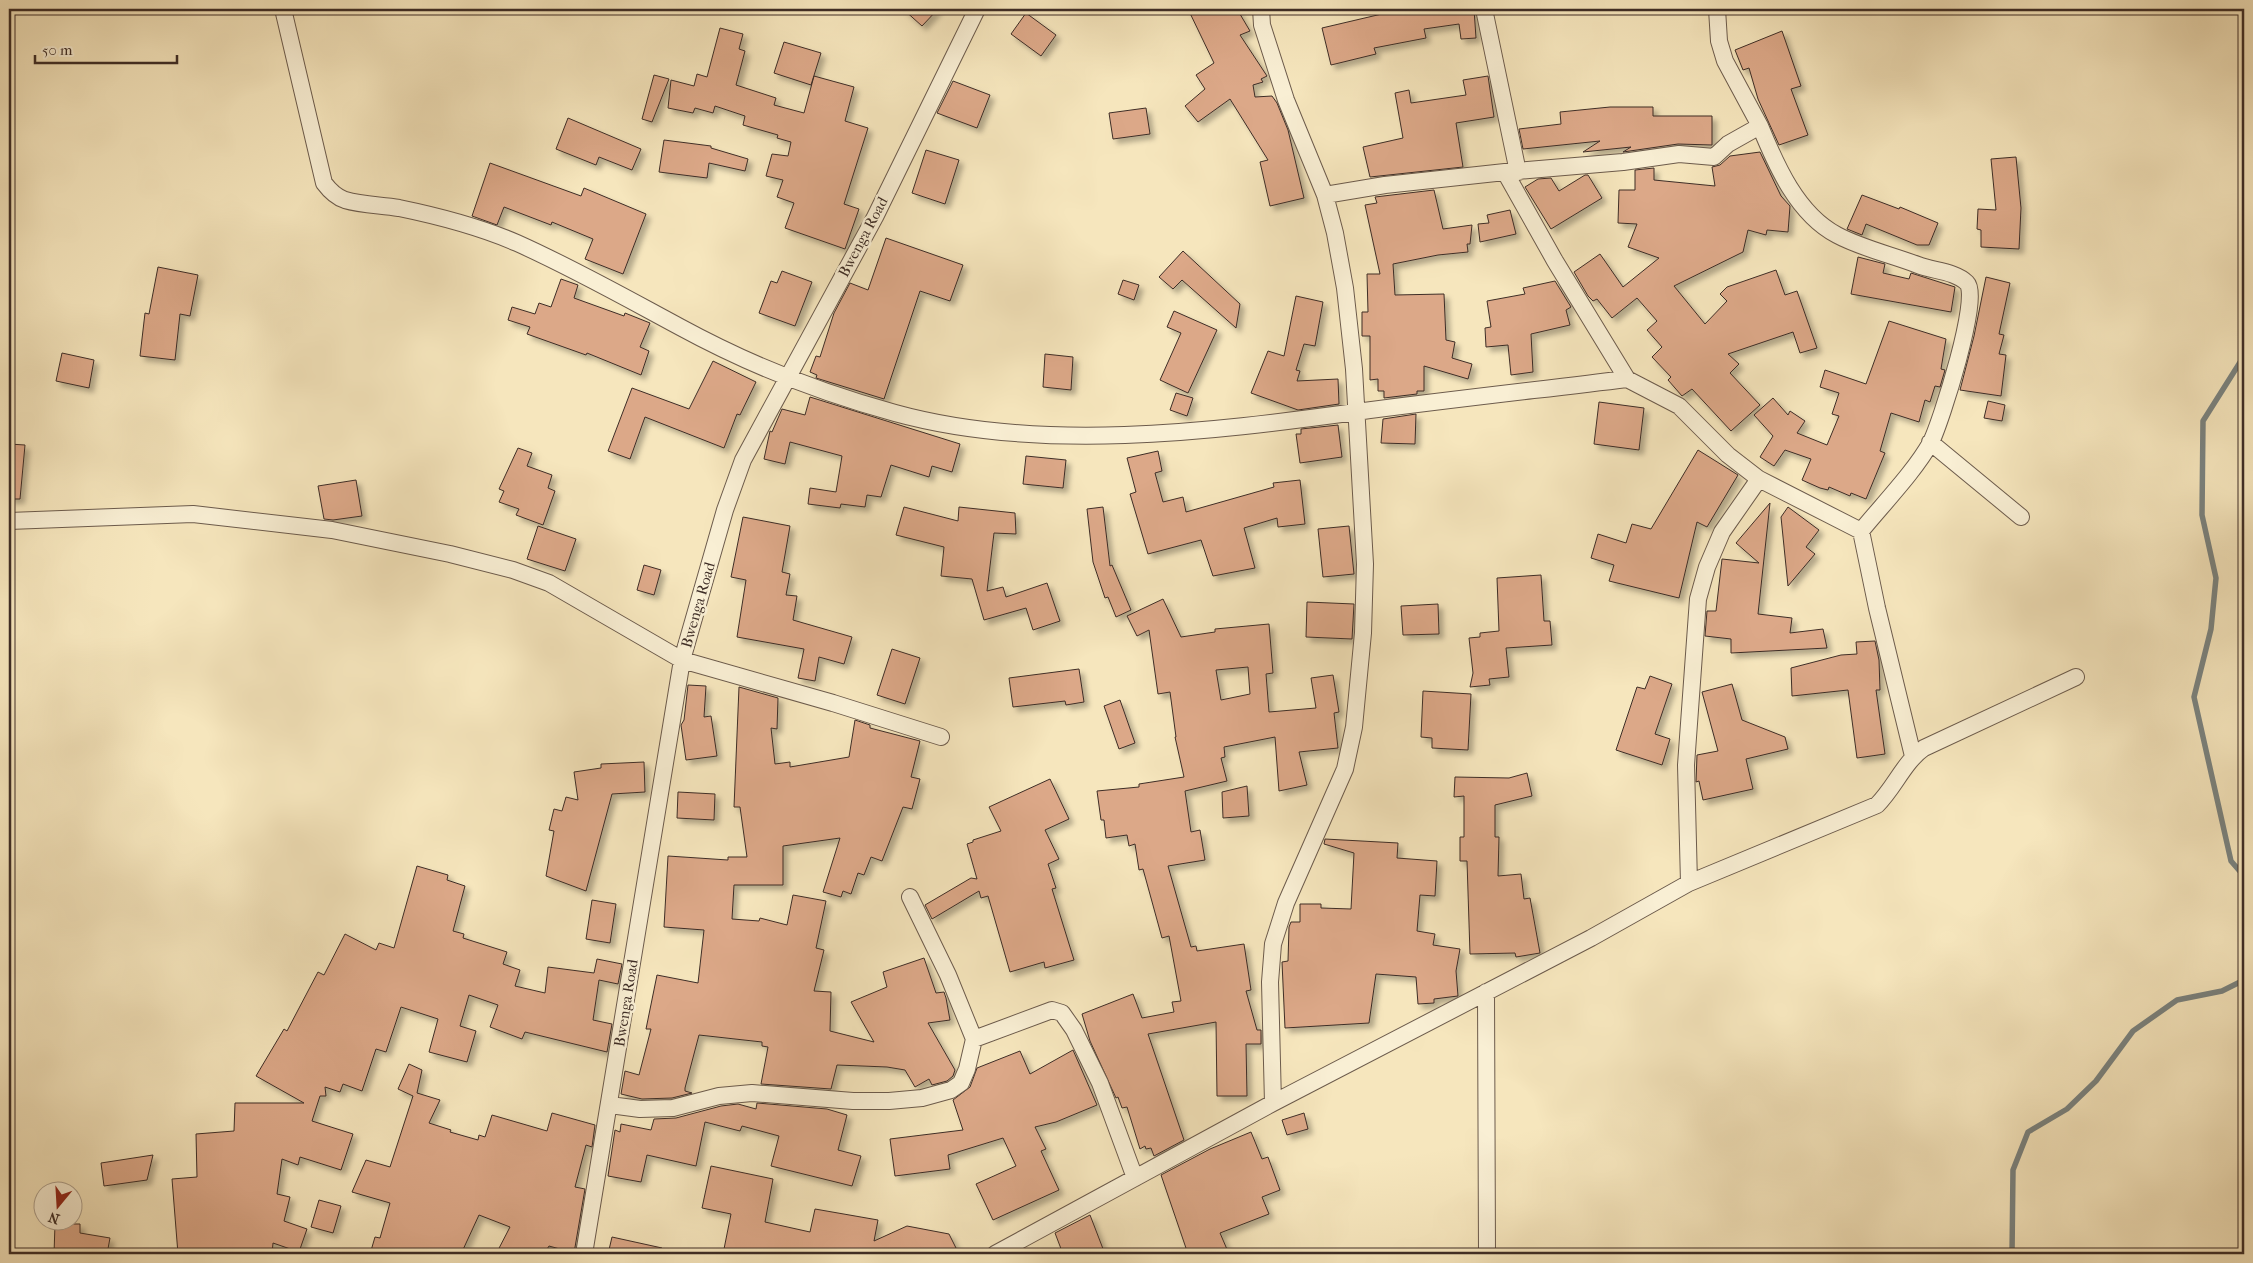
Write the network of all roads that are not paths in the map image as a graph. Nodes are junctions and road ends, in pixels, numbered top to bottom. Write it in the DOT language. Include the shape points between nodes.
graph roads {
  1 [pos="283,9"];
  2 [pos="978,9"];
  3 [pos="1261,9"];
  4 [pos="1484,9"];
  5 [pos="1717,9"];
  6 [pos="1760,126"];
  7 [pos="1511,172"];
  8 [pos="1325,194"];
  9 [pos="786,377"];
  10 [pos="1627,379"];
  11 [pos="1357,412"];
  12 [pos="1930,442"];
  13 [pos="1759,479"];
  14 [pos="2021,518"];
  15 [pos="9,521"];
  16 [pos="1861,531"];
  17 [pos="682,660"];
  18 [pos="2076,677"];
  19 [pos="941,737"];
  20 [pos="1914,756"];
  21 [pos="1689,884"];
  22 [pos="910,897"];
  23 [pos="1486,992"];
  24 [pos="974,1039"];
  25 [pos="1273,1103"];
  26 [pos="610,1105"];
  27 [pos="1136,1178"];
  28 [pos="584,1254"];
  29 [pos="995,1254"];
  30 [pos="1487,1254"];
  1 -- 9 [label="street" via="324,183 332,193 344,200 401,209 505,238 564,264 682,328"];
  2 -- 9 [label="street, Bwenga Road" via="874,217"];
  3 -- 8 [label="street" via="1262,25 1286,100"];
  4 -- 7 [label="street"];
  5 -- 6 [label="street" via="1719,41 1725,61"];
  6 -- 7 [label="street" via="1728,144 1714,157 1679,154"];
  6 -- 12 [label="street" via="1786,180 1813,219 1837,235 1936,271 1956,275 1970,286 1972,294 1954,376"];
  7 -- 8 [label="street"];
  7 -- 10 [label="street" via="1555,261"];
  8 -- 11 [label="street" via="1345,288"];
  9 -- 11 [label="street" via="902,415 1000,431 1085,435 1175,432 1251,427"];
  9 -- 17 [label="street, Bwenga Road" via="743,460 725,510"];
  10 -- 11 [label="street"];
  10 -- 13 [label="street" via="1679,406 1728,455"];
  11 -- 25 [label="street" via="1365,564 1364,633 1354,727 1345,769 1286,903 1273,944 1270,982"];
  12 -- 14 [label="street"];
  12 -- 16 [label="street"];
  13 -- 16 [label="street"];
  13 -- 21 [label="street" via="1722,532 1698,599 1686,764"];
  15 -- 17 [label="street" via="193,514 332,530 450,554 549,583"];
  16 -- 20 [label="street"];
  17 -- 19 [label="street"];
  17 -- 26 [label="street, Bwenga Road"];
  18 -- 20 [label="street" via="1924,748"];
  20 -- 21 [label="street" via="1877,805"];
  21 -- 23 [label="street"];
  22 -- 24 [label="street" via="948,975"];
  23 -- 25 [label="street"];
  23 -- 30 [label="street"];
  24 -- 26 [label="street" via="961,1083 952,1090 922,1098 854,1101 744,1093 673,1108 640,1109"];
  24 -- 27 [label="street" via="1052,1010 1062,1013 1100,1083"];
  25 -- 27 [label="street"];
  26 -- 28 [label="street, Bwenga Road"];
  27 -- 29 [label="street"];
}
